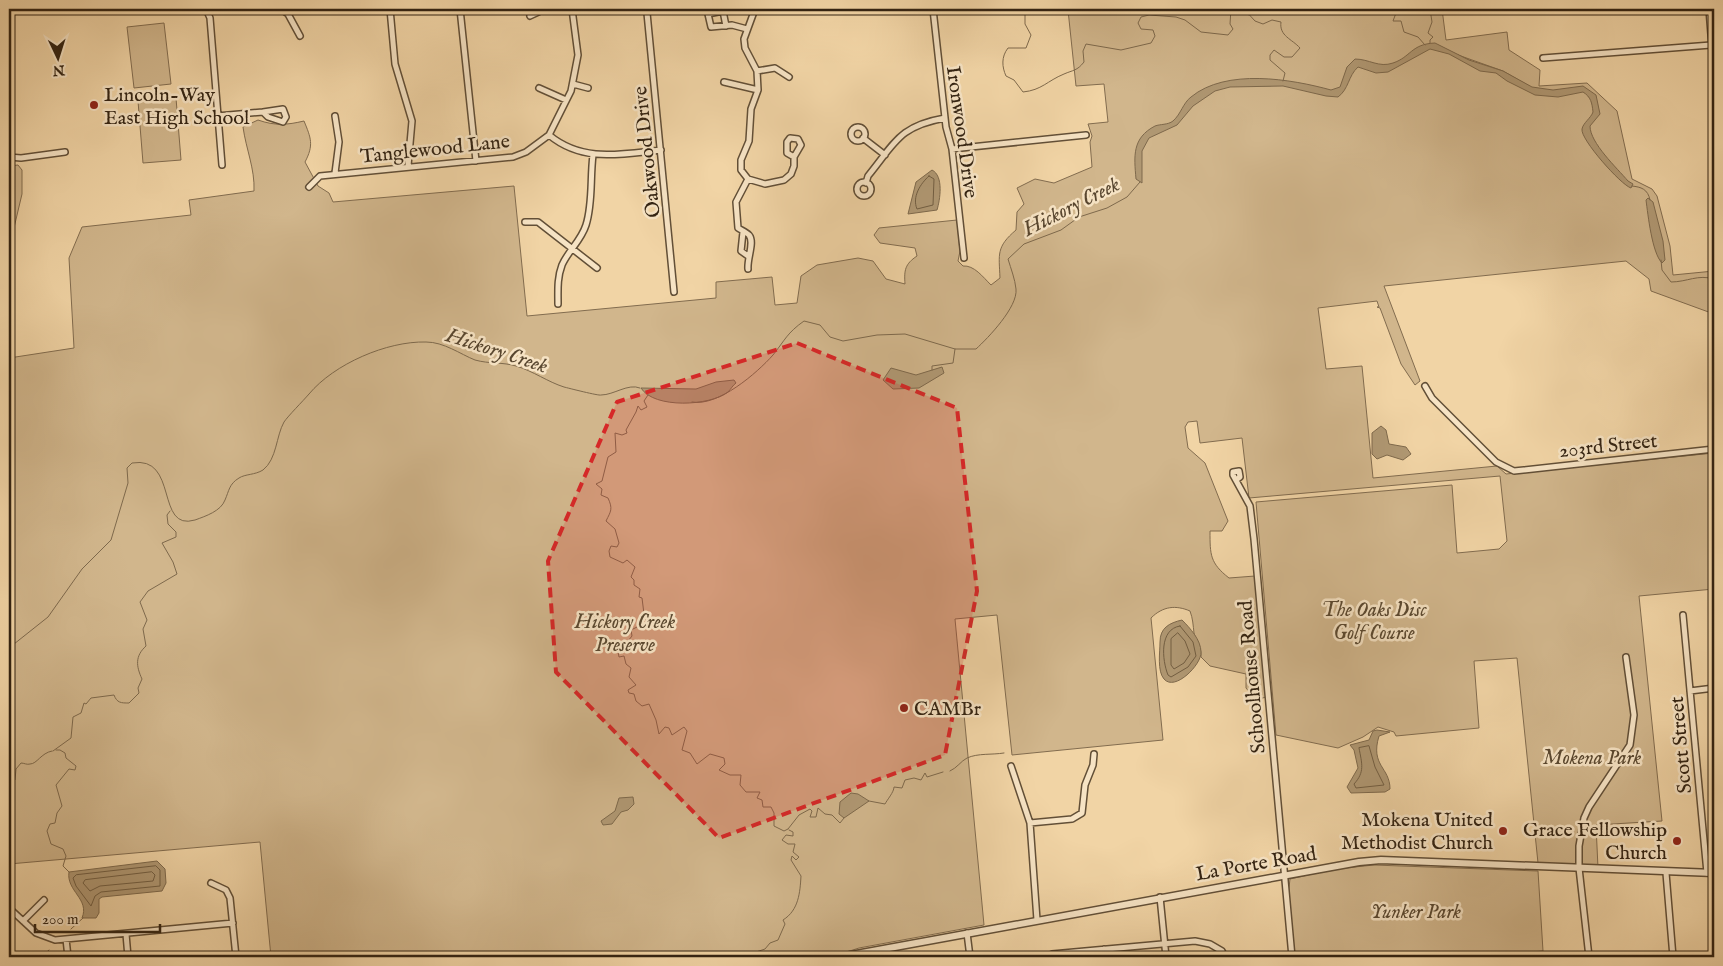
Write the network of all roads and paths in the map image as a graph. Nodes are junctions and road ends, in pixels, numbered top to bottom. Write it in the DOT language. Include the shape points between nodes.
graph roads {
  1 [pos="206,9"];
  2 [pos="281,9"];
  3 [pos="390,9"];
  4 [pos="460,9"];
  5 [pos="545,9"];
  6 [pos="572,9"];
  7 [pos="648,9"];
  8 [pos="756,9"];
  9 [pos="933,9"];
  10 [pos="1709,9"];
  11 [pos="530,16"];
  12 [pos="726,26"];
  13 [pos="747,29"];
  14 [pos="300,36"];
  15 [pos="1711,44"];
  16 [pos="1542,58"];
  17 [pos="757,71"];
  18 [pos="1714,73"];
  19 [pos="789,77"];
  20 [pos="724,82"];
  21 [pos="573,84"];
  22 [pos="539,88"];
  23 [pos="588,88"];
  24 [pos="758,90"];
  25 [pos="566,100"];
  26 [pos="263,112"];
  27 [pos="217,116"];
  28 [pos="335,116"];
  29 [pos="945,118"];
  30 [pos="550,135"];
  31 [pos="1086,136"];
  32 [pos="863,138"];
  33 [pos="952,149"];
  34 [pos="661,150"];
  35 [pos="65,152"];
  36 [pos="593,155"];
  37 [pos="885,155"];
  38 [pos="9,157"];
  39 [pos="794,157"];
  40 [pos="476,161"];
  41 [pos="222,165"];
  42 [pos="408,166"];
  43 [pos="335,173"];
  44 [pos="748,179"];
  45 [pos="866,183"];
  46 [pos="309,187"];
  47 [pos="525,222"];
  48 [pos="743,232"];
  49 [pos="573,250"];
  50 [pos="748,256"];
  51 [pos="964,258"];
  52 [pos="597,268"];
  53 [pos="748,269"];
  54 [pos="674,292"];
  55 [pos="558,304"];
  56 [pos="1424,386"];
  57 [pos="1714,449"];
  58 [pos="1236,480"];
  59 [pos="1683,615"];
  60 [pos="1626,658"];
  61 [pos="1714,688"];
  62 [pos="1690,691"];
  63 [pos="1094,754"];
  64 [pos="1011,766"];
  65 [pos="1030,823"];
  66 [pos="1579,868"];
  67 [pos="1666,873"];
  68 [pos="1706,873"];
  69 [pos="1714,873"];
  70 [pos="1285,874"];
  71 [pos="211,883"];
  72 [pos="1160,897"];
  73 [pos="44,900"];
  74 [pos="9,908"];
  75 [pos="1037,920"];
  76 [pos="23,921"];
  77 [pos="233,923"];
  78 [pos="126,934"];
  79 [pos="967,934"];
  80 [pos="66,939"];
  81 [pos="1165,944"];
  82 [pos="1104,949"];
  83 [pos="68,957"];
  84 [pos="128,957"];
  85 [pos="236,957"];
  86 [pos="840,957"];
  87 [pos="970,957"];
  88 [pos="1047,957"];
  89 [pos="1105,957"];
  90 [pos="1166,957"];
  91 [pos="1225,957"];
  92 [pos="1292,957"];
  93 [pos="1589,957"];
  94 [pos="1673,957"];
  1 -- 27 [label="street" via="210,18 216,75"];
  2 -- 14 [label="street" via="288,14"];
  3 -- 42 [label="street" via="395,64 412,120"];
  4 -- 40 [label="street"];
  5 -- 11 [label="street"];
  6 -- 21 [label="street" via="578,55"];
  7 -- 34 [label="street, Oakwood Drive"];
  8 -- 13 [label="street"];
  9 -- 29 [label="street, Ironwood Drive"];
  10 -- 15 [label="street"];
  12 -- 13 [label="street"];
  13 -- 17 [label="street" via="745,48"];
  15 -- 16 [label="street"];
  15 -- 18 [label="street"];
  17 -- 19 [label="street" via="775,68"];
  17 -- 24 [label="street"];
  20 -- 24 [label="street"];
  21 -- 23 [label="street"];
  21 -- 25 [label="street"];
  22 -- 25 [label="street"];
  24 -- 44 [label="street" via="751,110 749,141 741,160 741,170"];
  25 -- 30 [label="street"];
  26 -- 27 [label="street"];
  27 -- 41 [label="street"];
  28 -- 43 [label="street" via="339,142"];
  29 -- 33 [label="street, Ironwood Drive"];
  29 -- 37 [label="street" via="912,126"];
  30 -- 36 [label="street" via="571,150"];
  30 -- 40 [label="street, Tanglewood Lane" via="513,157"];
  31 -- 33 [label="street"];
  32 -- 37 [label="street"];
  33 -- 51 [label="street, Ironwood Drive"];
  34 -- 36 [label="street"];
  34 -- 54 [label="street, Oakwood Drive"];
  35 -- 38 [label="street"];
  36 -- 49 [label="street" via="589,214 584,232"];
  37 -- 45 [label="street"];
  39 -- 44 [label="street" via="791,174 784,180 765,184"];
  40 -- 42 [label="street, Tanglewood Lane"];
  42 -- 43 [label="street, Tanglewood Lane"];
  43 -- 46 [label="street, Tanglewood Lane" via="320,176"];
  44 -- 48 [label="street" via="736,202 738,228"];
  47 -- 49 [label="street" via="538,222"];
  48 -- 50 [label="street" via="741,251"];
  48 -- 50 [label="street" via="752,242"];
  49 -- 52 [label="street"];
  49 -- 55 [label="street" via="562,264"];
  50 -- 53 [label="street"];
  56 -- 57 [label="street, 203rd Street" via="1432,398 1505,468 1514,471"];
  58 -- 70 [label="street, Schoolhouse Road" via="1250,506"];
  59 -- 62 [label="street, Scott Street"];
  60 -- 66 [label="street" via="1634,715 1632,738 1628,750 1603,784 1584,818"];
  61 -- 62 [label="street"];
  62 -- 68 [label="street, Scott Street"];
  63 -- 65 [label="street" via="1085,784 1082,813 1072,819"];
  64 -- 65 [label="street"];
  65 -- 75 [label="street"];
  66 -- 67 [label="street, La Porte Road"];
  66 -- 70 [label="street, La Porte Road" via="1381,860"];
  66 -- 93 [label="street"];
  67 -- 68 [label="street, La Porte Road"];
  67 -- 94 [label="street"];
  68 -- 69 [label="street, La Porte Road"];
  70 -- 72 [label="street, La Porte Road"];
  70 -- 92 [label="street, Schoolhouse Road"];
  71 -- 77 [label="street" via="226,890"];
  72 -- 75 [label="street, La Porte Road"];
  72 -- 81 [label="street"];
  73 -- 76 [label="street"];
  74 -- 76 [label="street"];
  75 -- 79 [label="street, La Porte Road"];
  76 -- 80 [label="street" via="44,938"];
  77 -- 78 [label="street"];
  77 -- 85 [label="street"];
  78 -- 80 [label="street"];
  78 -- 84 [label="street"];
  79 -- 86 [label="street, La Porte Road"];
  79 -- 87 [label="street"];
  80 -- 83 [label="street"];
  81 -- 82 [label="street"];
  81 -- 90 [label="street"];
  81 -- 91 [label="street" via="1195,941 1210,944 1222,951"];
  82 -- 88 [label="street"];
  82 -- 89 [label="street"];
}
